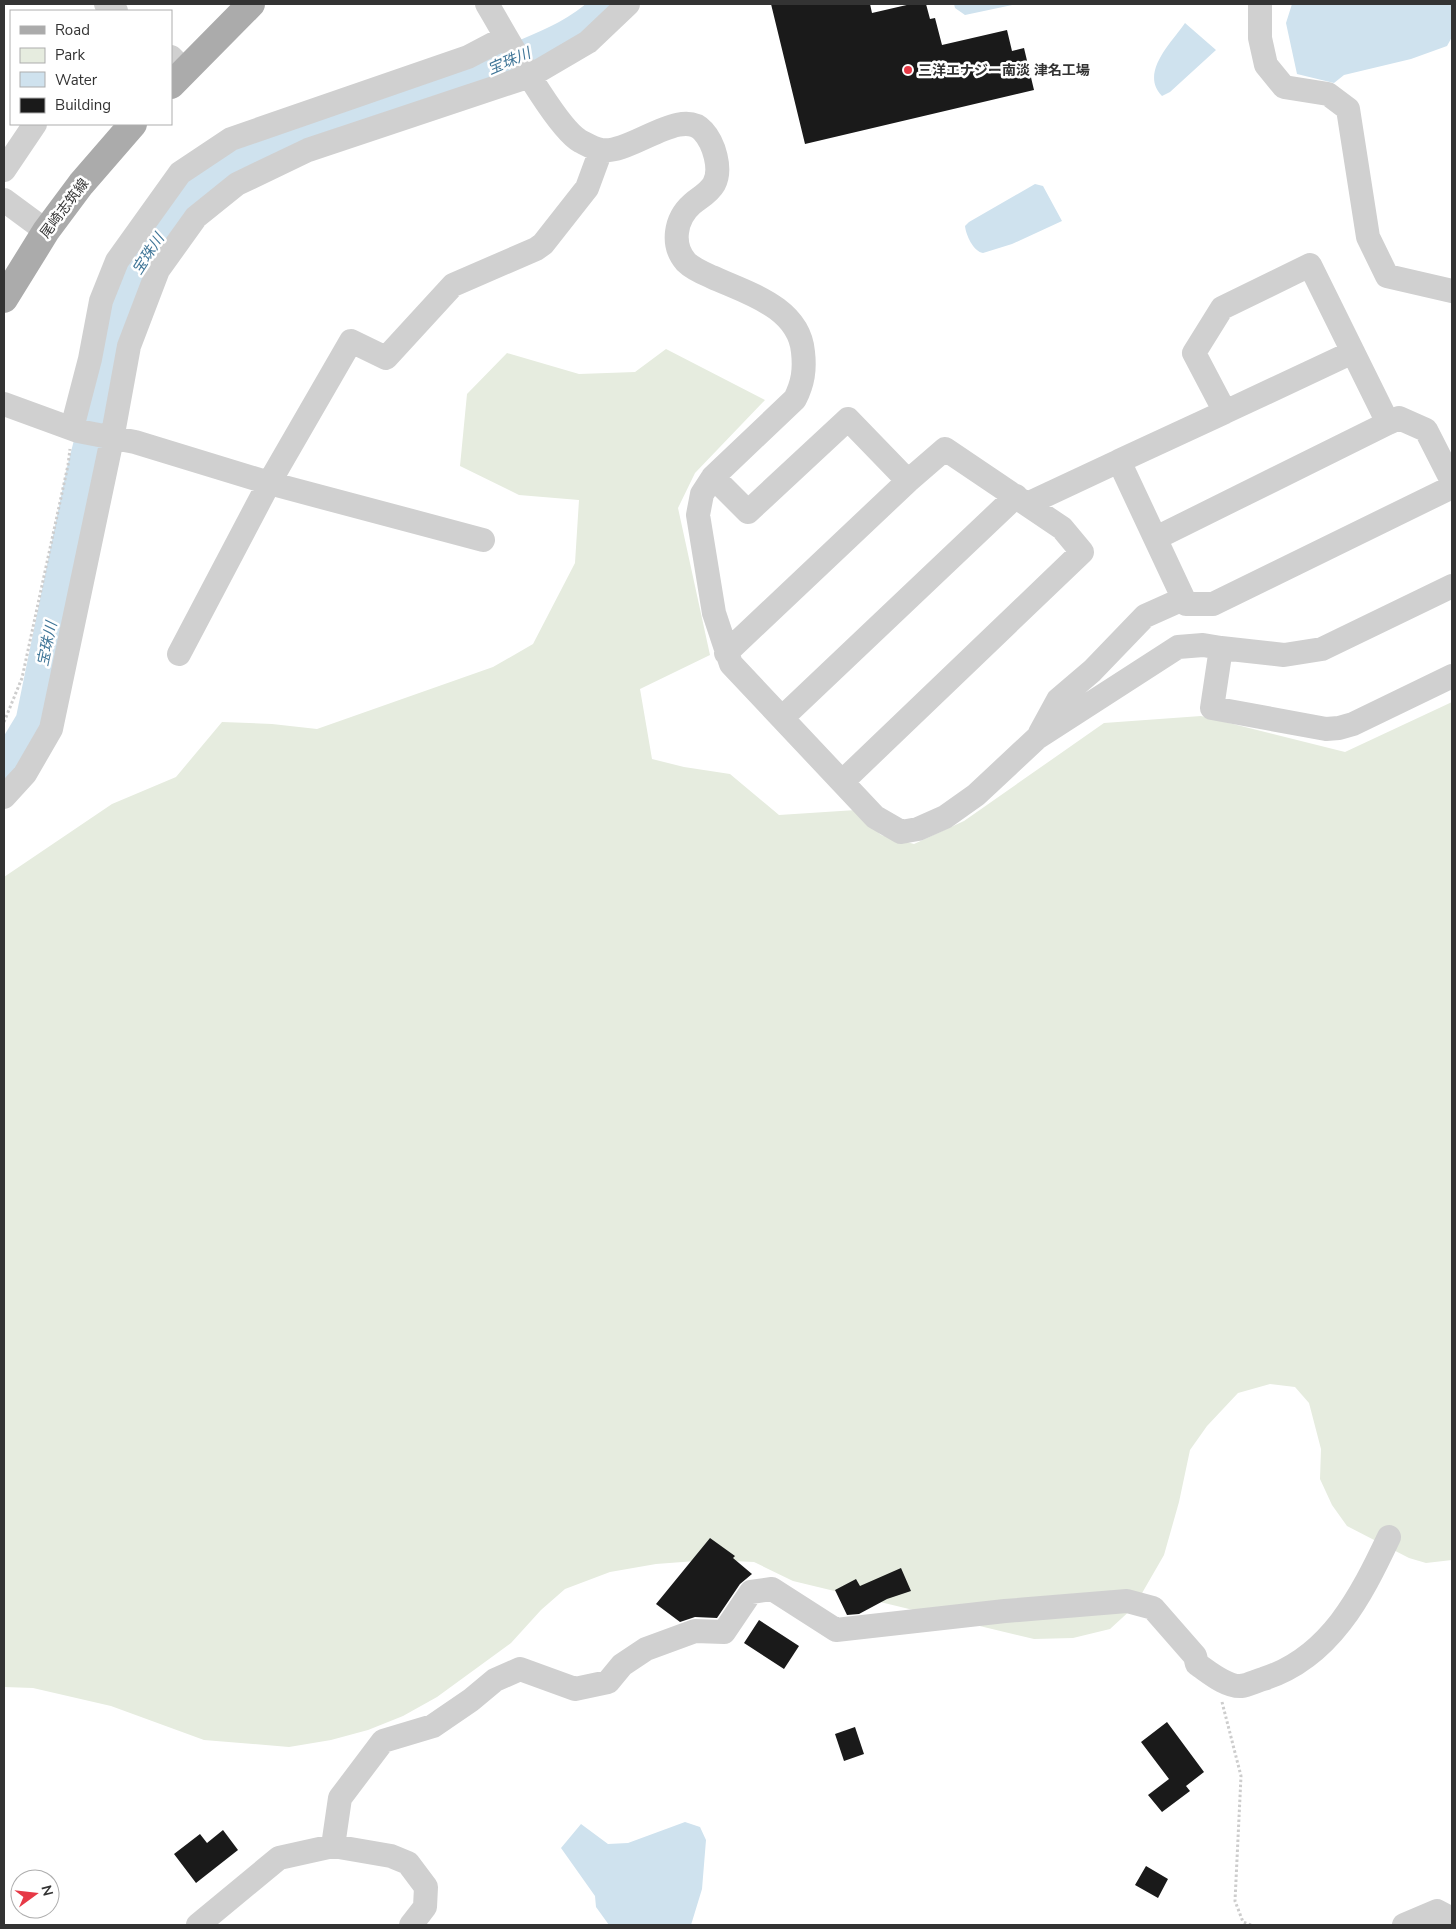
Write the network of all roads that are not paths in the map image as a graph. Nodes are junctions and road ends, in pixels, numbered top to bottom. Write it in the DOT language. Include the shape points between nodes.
graph roads {
  1 [pos="251,4"];
  2 [pos="487,4"];
  3 [pos="628,4"];
  4 [pos="1260,4"];
  5 [pos="508,39"];
  6 [pos="176,71"];
  7 [pos="528,73"];
  8 [pos="372,90"];
  9 [pos="404,118"];
  10 [pos="34,125"];
  11 [pos="132,125"];
  12 [pos="600,150"];
  13 [pos="4,170"];
  14 [pos="4,200"];
  15 [pos="46,231"];
  16 [pos="1452,292"];
  17 [pos="4,299"];
  18 [pos="1353,352"];
  19 [pos="4,404"];
  20 [pos="1225,412"];
  21 [pos="1388,423"];
  22 [pos="75,430"];
  23 [pos="109,438"];
  24 [pos="1119,461"];
  25 [pos="713,477"];
  26 [pos="908,481"];
  27 [pos="1452,481"];
  28 [pos="269,483"];
  29 [pos="1452,487"];
  30 [pos="1021,500"];
  31 [pos="1156,538"];
  32 [pos="483,540"];
  33 [pos="1452,586"];
  34 [pos="1184,599"];
  35 [pos="1221,648"];
  36 [pos="726,653"];
  37 [pos="179,654"];
  38 [pos="1452,676"];
  39 [pos="782,718"];
  40 [pos="1037,738"];
  41 [pos="842,782"];
  42 [pos="4,797"];
  43 [pos="1389,1537"];
  44 [pos="333,1846"];
  45 [pos="1452,1919"];
  46 [pos="198,1925"];
  47 [pos="410,1925"];
  48 [pos="1404,1925"];
  1 -- 6 [label="main road"];
  2 -- 5 [label="street"];
  3 -- 7 [label="street" via="588,42"];
  4 -- 16 [label="street" via="1260,38 1266,65 1284,87 1328,94 1348,109 1368,237 1387,276"];
  5 -- 7 [label="street"];
  5 -- 8 [label="street" via="468,57"];
  7 -- 9 [label="street"];
  7 -- 12 [label="street" via="556,115 578,140"];
  8 -- 9 [label="street"];
  8 -- 22 [label="street" via="231,140 180,173 117,261 101,301"];
  9 -- 23 [label="street" via="308,150 245,179 196,217 158,270 129,346"];
  10 -- 13 [label="street"];
  11 -- 15 [label="main road, 尾崎志筑線"];
  12 -- 25 [label="street" via="625,148 670,126 690,123 703,130 716,158 716,178 711,189 681,218 676,240 679,250 692,267 782,312 802,342 805,371 801,387 787,408"];
  12 -- 28 [label="street" via="587,188 536,249 453,285 386,358 351,340"];
  14 -- 15 [label="street"];
  15 -- 17 [label="main road, 尾崎志筑線"];
  18 -- 20 [label="street"];
  18 -- 20 [label="street" via="1310,265 1222,308 1194,353"];
  18 -- 21 [label="street"];
  19 -- 22 [label="street"];
  20 -- 24 [label="street"];
  21 -- 27 [label="street" via="1399,418 1426,430"];
  21 -- 31 [label="street"];
  22 -- 23 [label="street"];
  23 -- 28 [label="street" via="135,442"];
  23 -- 42 [label="street" via="51,729 26,774"];
  24 -- 30 [label="street"];
  24 -- 31 [label="street"];
  25 -- 26 [label="street" via="748,512 848,419"];
  25 -- 36 [label="street" via="702,494 698,515 714,613"];
  26 -- 30 [label="street" via="945,449"];
  26 -- 36 [label="street"];
  28 -- 32 [label="street"];
  28 -- 37 [label="street"];
  29 -- 34 [label="street" via="1213,604 1186,604"];
  30 -- 39 [label="street"];
  30 -- 41 [label="street" via="1062,528 1082,552"];
  31 -- 34 [label="street"];
  33 -- 35 [label="street" via="1322,649 1284,655"];
  34 -- 40 [label="street" via="1144,616 1092,672 1058,700"];
  35 -- 38 [label="street" via="1212,708 1326,729 1353,724"];
  35 -- 40 [label="street" via="1202,645 1178,647"];
  36 -- 39 [label="street" via="731,664"];
  39 -- 41 [label="street"];
  40 -- 41 [label="street" via="976,795 945,817 918,830 901,832 886,824 875,817"];
  43 -- 44 [label="street" via="1345,1619 1316,1648 1282,1673 1240,1686 1226,1683 1197,1664 1195,1656 1152,1608 1126,1601 836,1630 772,1589 752,1592 724,1632 695,1631 646,1650 622,1665 608,1682 575,1689 520,1669 495,1680 433,1726 383,1741 340,1798"];
  44 -- 46 [label="street" via="279,1858"];
  44 -- 47 [label="street" via="391,1856 408,1863 426,1887 424,1907"];
  45 -- 48 [label="street" via="1437,1912"];
}
